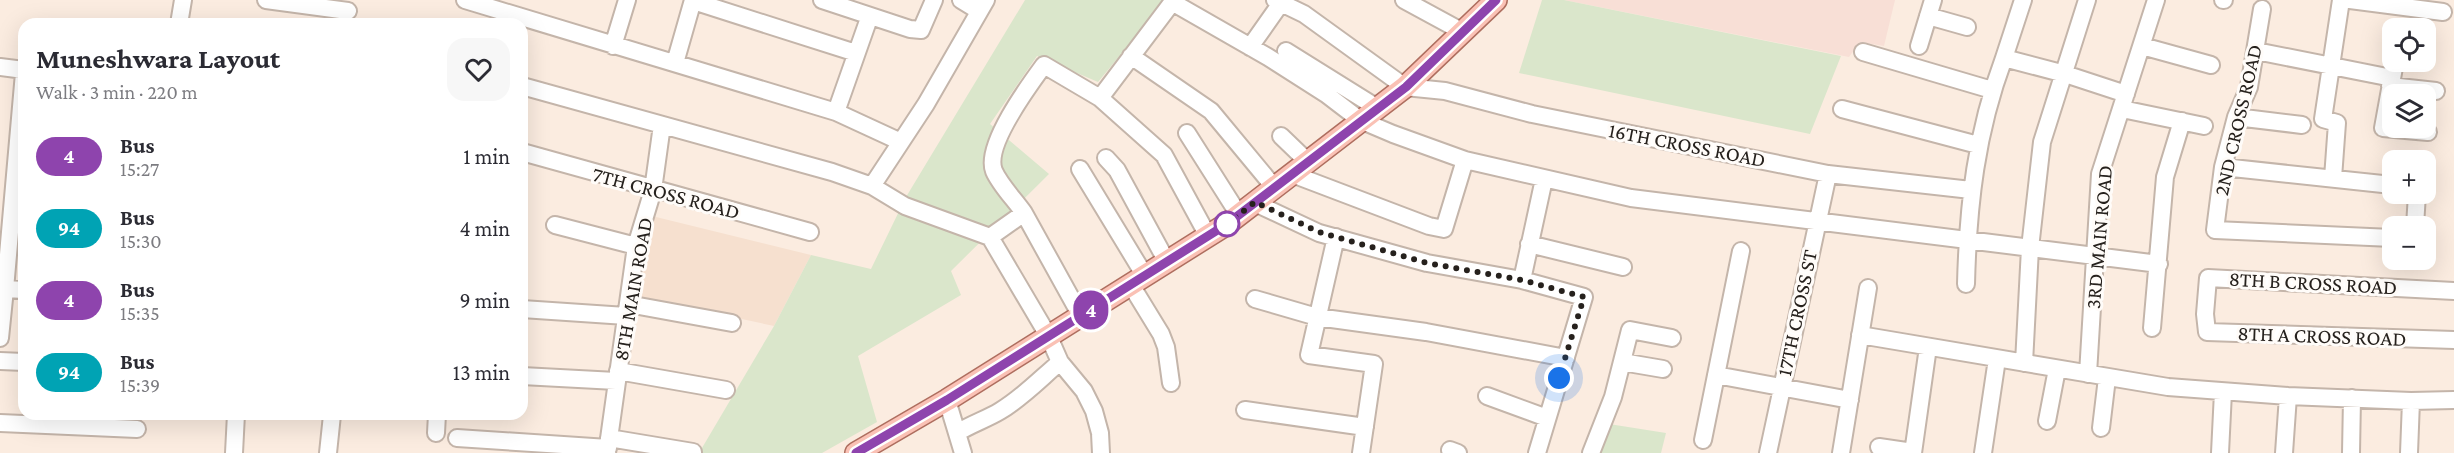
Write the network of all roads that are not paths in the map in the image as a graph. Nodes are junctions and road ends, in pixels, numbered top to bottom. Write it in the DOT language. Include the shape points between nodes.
graph roads {
  1 [pos="183,0"];
  2 [pos="266,0"];
  3 [pos="465,0"];
  4 [pos="627,0"];
  5 [pos="693,0"];
  6 [pos="822,0"];
  7 [pos="934,0"];
  8 [pos="961,0"];
  9 [pos="1404,0"];
  10 [pos="1496,0"];
  11 [pos="1933,0"];
  12 [pos="2023,0"];
  13 [pos="2087,0"];
  14 [pos="2156,0"];
  15 [pos="2341,0"];
  16 [pos="2350,0"];
  17 [pos="1173,1"];
  18 [pos="1278,2"];
  19 [pos="982,5"];
  20 [pos="2262,9"];
  21 [pos="348,12"];
  22 [pos="2443,12"];
  23 [pos="1928,16"];
  24 [pos="180,18"];
  25 [pos="523,18"];
  26 [pos="528,20"];
  27 [pos="868,21"];
  28 [pos="1967,27"];
  29 [pos="1463,32"];
  30 [pos="613,46"];
  31 [pos="1919,46"];
  32 [pos="2142,46"];
  33 [pos="1250,47"];
  34 [pos="1286,51"];
  35 [pos="2256,51"];
  36 [pos="1863,52"];
  37 [pos="856,53"];
  38 [pos="1131,56"];
  39 [pos="2004,58"];
  40 [pos="675,63"];
  41 [pos="2211,65"];
  42 [pos="2331,66"];
  43 [pos="0,67"];
  44 [pos="18,71"];
  45 [pos="2065,74"];
  46 [pos="2392,75"];
  47 [pos="2417,84"];
  48 [pos="1406,87"];
  49 [pos="528,88"];
  50 [pos="1992,90"];
  51 [pos="1100,98"];
  52 [pos="2124,102"];
  53 [pos="1379,109"];
  54 [pos="1842,109"];
  55 [pos="836,112"];
  56 [pos="2236,117"];
  57 [pos="1360,120"];
  58 [pos="2182,121"];
  59 [pos="2302,124"];
  60 [pos="663,125"];
  61 [pos="2204,126"];
  62 [pos="18,131"];
  63 [pos="1187,134"];
  64 [pos="1281,136"];
  65 [pos="901,142"];
  66 [pos="1978,145"];
  67 [pos="528,154"];
  68 [pos="1106,158"];
  69 [pos="1465,160"];
  70 [pos="1300,167"];
  71 [pos="2223,167"];
  72 [pos="1080,169"];
  73 [pos="1828,174"];
  74 [pos="2333,178"];
  75 [pos="1544,179"];
  76 [pos="2382,184"];
  77 [pos="872,186"];
  78 [pos="1274,187"];
  79 [pos="653,190"];
  80 [pos="1971,190"];
  81 [pos="1247,208"];
  82 [pos="1024,213"];
  83 [pos="1816,221"];
  84 [pos="555,225"];
  85 [pos="810,232"];
  86 [pos="1208,236"];
  87 [pos="990,237"];
  88 [pos="1336,237"];
  89 [pos="2382,238"];
  90 [pos="1967,240"];
  91 [pos="1529,244"];
  92 [pos="636,246"];
  93 [pos="2030,248"];
  94 [pos="1741,251"];
  95 [pos="2095,256"];
  96 [pos="1167,262"];
  97 [pos="2158,264"];
  98 [pos="1623,267"];
  99 [pos="1138,280"];
  100 [pos="1522,280"];
  101 [pos="1966,284"];
  102 [pos="1868,288"];
  103 [pos="2,289"];
  104 [pos="18,290"];
  105 [pos="2454,291"];
  106 [pos="1255,299"];
  107 [pos="528,309"];
  108 [pos="627,310"];
  109 [pos="2205,314"];
  110 [pos="1081,316"];
  111 [pos="1317,317"];
  112 [pos="732,323"];
  113 [pos="2152,328"];
  114 [pos="1860,335"];
  115 [pos="1049,337"];
  116 [pos="0,338"];
  117 [pos="1672,338"];
  118 [pos="2454,340"];
  119 [pos="1928,347"];
  120 [pos="1566,358"];
  121 [pos="1997,359"];
  122 [pos="0,361"];
  123 [pos="18,362"];
  124 [pos="1060,362"];
  125 [pos="1622,362"];
  126 [pos="2024,363"];
  127 [pos="1663,369"];
  128 [pos="2057,369"];
  129 [pos="1716,375"];
  130 [pos="2088,375"];
  131 [pos="528,376"];
  132 [pos="617,376"];
  133 [pos="2107,378"];
  134 [pos="1171,383"];
  135 [pos="1781,387"];
  136 [pos="726,390"];
  137 [pos="2223,392"];
  138 [pos="1487,396"];
  139 [pos="2288,396"];
  140 [pos="2352,398"];
  141 [pos="947,400"];
  142 [pos="1850,400"];
  143 [pos="2454,400"];
  144 [pos="2411,401"];
  145 [pos="1245,410"];
  146 [pos="1547,418"];
  147 [pos="236,420"];
  148 [pos="331,420"];
  149 [pos="437,420"];
  150 [pos="2048,421"];
  151 [pos="0,423"];
  152 [pos="1365,427"];
  153 [pos="2101,428"];
  154 [pos="137,429"];
  155 [pos="436,433"];
  156 [pos="957,433"];
  157 [pos="457,438"];
  158 [pos="1703,440"];
  159 [pos="608,446"];
  160 [pos="1879,447"];
  161 [pos="693,452"];
  162 [pos="234,453"];
  163 [pos="328,453"];
  164 [pos="856,453"];
  165 [pos="963,453"];
  166 [pos="1101,453"];
  167 [pos="1361,453"];
  168 [pos="1537,453"];
  169 [pos="1591,453"];
  170 [pos="1768,453"];
  171 [pos="1841,453"];
  172 [pos="1913,453"];
  173 [pos="1983,453"];
  174 [pos="2220,453"];
  175 [pos="2284,453"];
  176 [pos="2351,453"];
  177 [pos="2409,453"];
  1 -- 24 [label="street"];
  2 -- 21 [label="street"];
  3 -- 25 [label="street"];
  4 -- 30 [label="street"];
  5 -- 37 [label="street"];
  5 -- 40 [label="street"];
  6 -- 7 [label="street" via="921,30"];
  8 -- 19 [label="street"];
  9 -- 29 [label="street"];
  10 -- 29 [label="main road"];
  11 -- 23 [label="street"];
  12 -- 39 [label="street"];
  13 -- 45 [label="street"];
  14 -- 32 [label="street, 3RD MAIN ROAD"];
  15 -- 42 [label="street"];
  16 -- 22 [label="street"];
  17 -- 33 [label="street"];
  17 -- 38 [label="street"];
  18 -- 33 [label="street"];
  18 -- 48 [label="street" via="1304,14"];
  19 -- 65 [label="street"];
  20 -- 35 [label="street, 2ND CROSS ROAD"];
  23 -- 28 [label="street"];
  23 -- 31 [label="street"];
  26 -- 30 [label="street"];
  27 -- 37 [label="street"];
  29 -- 48 [label="main road"];
  30 -- 40 [label="street"];
  32 -- 41 [label="street"];
  32 -- 52 [label="street, 3RD MAIN ROAD"];
  33 -- 57 [label="street"];
  34 -- 53 [label="street"];
  35 -- 42 [label="street"];
  35 -- 56 [label="street, 2ND CROSS ROAD" via="2249,87"];
  36 -- 50 [label="street"];
  37 -- 55 [label="street"];
  38 -- 51 [label="street"];
  38 -- 78 [label="street" via="1211,111"];
  39 -- 45 [label="street"];
  39 -- 50 [label="street"];
  40 -- 55 [label="street"];
  42 -- 46 [label="street"];
  42 -- 74 [label="street" via="2323,120 2337,123"];
  43 -- 44 [label="street"];
  45 -- 52 [label="street"];
  45 -- 93 [label="street" via="2042,142"];
  46 -- 47 [label="street"];
  48 -- 53 [label="main road"];
  48 -- 73 [label="street, 16TH CROSS ROAD" via="1445,91 1532,114"];
  49 -- 60 [label="street"];
  50 -- 66 [label="street"];
  51 -- 82 [label="street" via="1044,64 1011,110 993,161 994,171"];
  51 -- 86 [label="street" via="1164,155"];
  52 -- 58 [label="street"];
  52 -- 95 [label="street, 3RD MAIN ROAD" via="2100,174"];
  53 -- 57 [label="main road"];
  54 -- 66 [label="street"];
  55 -- 65 [label="street"];
  56 -- 59 [label="street"];
  56 -- 71 [label="street, 2ND CROSS ROAD"];
  57 -- 69 [label="street"];
  57 -- 70 [label="main road"];
  58 -- 61 [label="street"];
  58 -- 97 [label="street" via="2165,177"];
  60 -- 77 [label="street"];
  60 -- 79 [label="street, 8TH MAIN ROAD"];
  62 -- 103 [label="street"];
  63 -- 81 [label="street"];
  64 -- 70 [label="street"];
  65 -- 77 [label="street"];
  66 -- 80 [label="street"];
  67 -- 79 [label="street, 7TH CROSS ROAD"];
  68 -- 96 [label="street" via="1117,170"];
  69 -- 70 [label="street" via="1444,229 1429,226"];
  69 -- 75 [label="street"];
  70 -- 78 [label="main road"];
  71 -- 74 [label="street"];
  71 -- 89 [label="street, 2ND CROSS ROAD" via="2215,230"];
  72 -- 99 [label="street"];
  73 -- 80 [label="street, 16TH CROSS ROAD"];
  73 -- 83 [label="street, 17TH CROSS ST"];
  74 -- 76 [label="street"];
  75 -- 83 [label="street" via="1631,198"];
  75 -- 91 [label="street"];
  77 -- 87 [label="street" via="905,206"];
  78 -- 81 [label="main road"];
  79 -- 85 [label="street, 7TH CROSS ROAD"];
  79 -- 92 [label="street, 8TH MAIN ROAD"];
  80 -- 90 [label="street"];
  81 -- 86 [label="main road"];
  81 -- 88 [label="street"];
  82 -- 87 [label="street"];
  82 -- 110 [label="street"];
  83 -- 90 [label="street"];
  83 -- 135 [label="street, 17TH CROSS ST"];
  84 -- 92 [label="street"];
  86 -- 96 [label="main road"];
  87 -- 115 [label="street"];
  88 -- 100 [label="street" via="1427,263"];
  88 -- 111 [label="street"];
  90 -- 93 [label="street"];
  90 -- 101 [label="street"];
  91 -- 98 [label="street"];
  91 -- 100 [label="street"];
  92 -- 108 [label="street, 8TH MAIN ROAD"];
  93 -- 95 [label="street"];
  93 -- 126 [label="street"];
  94 -- 129 [label="street"];
  95 -- 97 [label="street"];
  95 -- 130 [label="street, 3RD MAIN ROAD"];
  96 -- 99 [label="main road"];
  97 -- 113 [label="street"];
  99 -- 110 [label="main road"];
  99 -- 134 [label="street" via="1166,348"];
  100 -- 120 [label="street" via="1584,297"];
  102 -- 114 [label="street"];
  103 -- 104 [label="street"];
  103 -- 116 [label="street"];
  105 -- 109 [label="street, 8TH B CROSS ROAD" via="2208,278"];
  106 -- 111 [label="street"];
  107 -- 108 [label="street"];
  108 -- 112 [label="street"];
  108 -- 132 [label="street, 8TH MAIN ROAD"];
  109 -- 118 [label="street, 8TH A CROSS ROAD" via="2207,332"];
  110 -- 115 [label="main road"];
  111 -- 120 [label="street"];
  111 -- 152 [label="street" via="1309,355 1374,364"];
  114 -- 119 [label="street"];
  114 -- 142 [label="street"];
  115 -- 124 [label="street"];
  115 -- 141 [label="main road"];
  117 -- 125 [label="street" via="1630,330"];
  119 -- 121 [label="street"];
  119 -- 172 [label="street"];
  120 -- 146 [label="street"];
  121 -- 126 [label="street"];
  121 -- 173 [label="street"];
  122 -- 123 [label="street"];
  124 -- 156 [label="street" via="998,413"];
  124 -- 166 [label="street" via="1084,391 1094,411"];
  125 -- 127 [label="street"];
  125 -- 169 [label="street"];
  126 -- 128 [label="street"];
  128 -- 130 [label="street"];
  128 -- 150 [label="street"];
  129 -- 135 [label="street"];
  129 -- 158 [label="street"];
  130 -- 133 [label="street"];
  131 -- 132 [label="street"];
  132 -- 136 [label="street"];
  132 -- 159 [label="street, 8TH MAIN ROAD"];
  133 -- 137 [label="street"];
  133 -- 153 [label="street"];
  135 -- 142 [label="street"];
  135 -- 170 [label="street, 17TH CROSS ST"];
  137 -- 139 [label="street"];
  137 -- 174 [label="street"];
  138 -- 146 [label="street"];
  139 -- 140 [label="street"];
  139 -- 175 [label="street"];
  140 -- 144 [label="street"];
  140 -- 176 [label="street"];
  141 -- 156 [label="street"];
  141 -- 164 [label="main road"];
  142 -- 171 [label="street"];
  143 -- 144 [label="street"];
  144 -- 177 [label="street"];
  145 -- 152 [label="street"];
  146 -- 168 [label="street"];
  147 -- 162 [label="street"];
  148 -- 163 [label="street"];
  149 -- 155 [label="street"];
  151 -- 154 [label="street"];
  152 -- 167 [label="street"];
  156 -- 165 [label="street"];
  157 -- 159 [label="street"];
  159 -- 161 [label="street"];
  160 -- 172 [label="street"];
}
